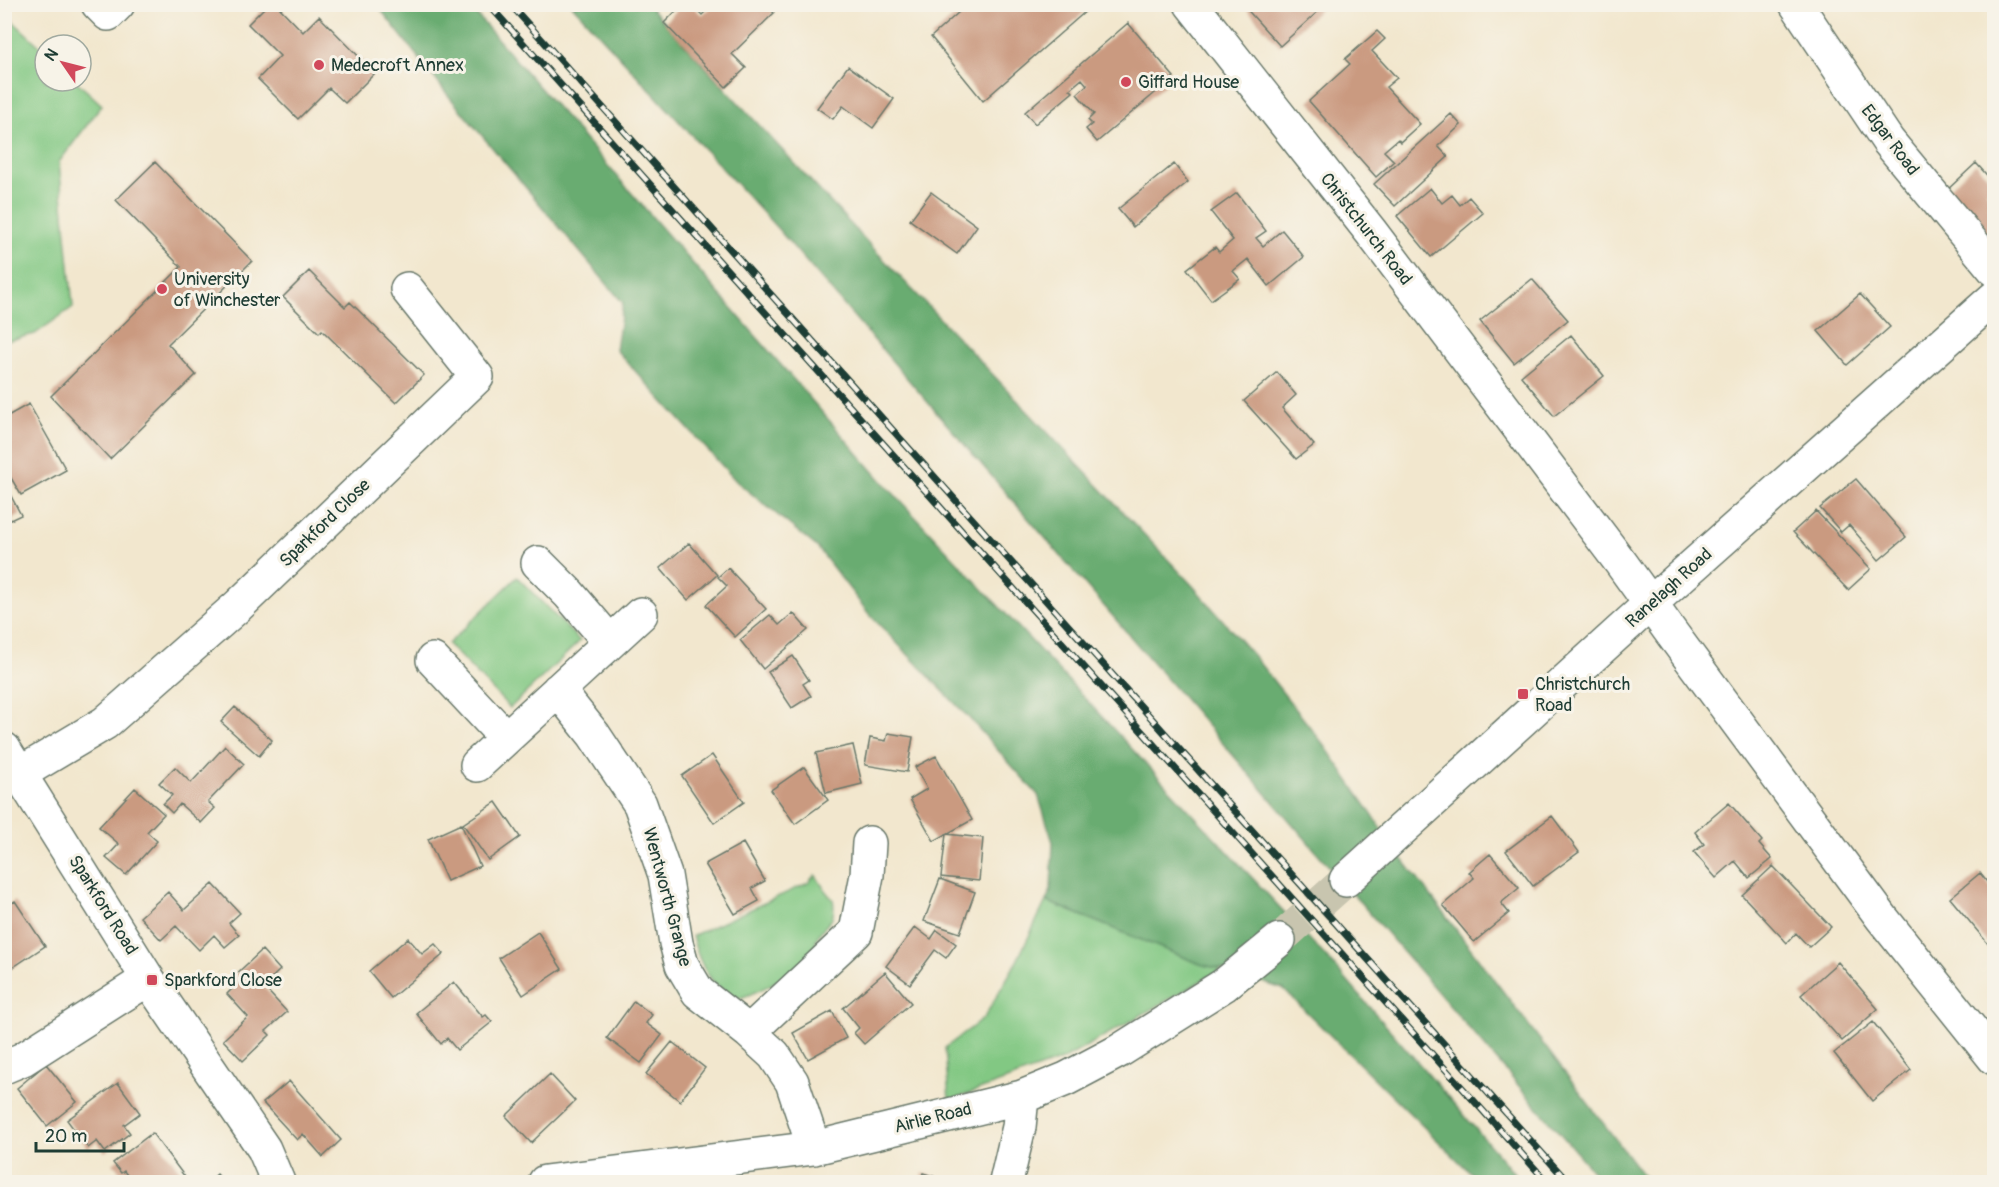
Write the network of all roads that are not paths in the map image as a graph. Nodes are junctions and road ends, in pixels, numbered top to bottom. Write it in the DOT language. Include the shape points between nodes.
graph roads {
  1 [pos="98,4"];
  2 [pos="118,4"];
  3 [pos="1191,4"];
  4 [pos="1796,4"];
  5 [pos="1995,269"];
  6 [pos="407,289"];
  7 [pos="1995,298"];
  8 [pos="538,563"];
  9 [pos="1651,603"];
  10 [pos="641,614"];
  11 [pos="610,642"];
  12 [pos="433,660"];
  13 [pos="558,690"];
  14 [pos="506,738"];
  15 [pos="13,761"];
  16 [pos="477,765"];
  17 [pos="868,843"];
  18 [pos="1346,880"];
  19 [pos="1279,940"];
  20 [pos="148,979"];
  21 [pos="748,1032"];
  22 [pos="1989,1039"];
  23 [pos="4,1067"];
  24 [pos="1022,1096"];
  25 [pos="814,1148"];
  26 [pos="278,1182"];
  27 [pos="545,1182"];
  28 [pos="1006,1182"];
  1 -- 2 [label="street" via="108,14"];
  3 -- 9 [label="street, Christchurch Road" via="1371,232"];
  4 -- 5 [label="street, Edgar Road" via="1888,141"];
  6 -- 15 [label="street, Sparkford Close" via="477,377 238,606 105,723"];
  7 -- 9 [label="street, Ranelagh Road"];
  8 -- 11 [label="street"];
  9 -- 18 [label="street, Ranelagh Road"];
  9 -- 22 [label="street, Christchurch Road" via="1882,918"];
  10 -- 11 [label="street"];
  11 -- 13 [label="street"];
  12 -- 14 [label="street"];
  13 -- 14 [label="street"];
  13 -- 21 [label="street, Wentworth Grange" via="640,804 665,875 682,965 698,992"];
  14 -- 16 [label="street"];
  15 -- 20 [label="street, Sparkford Road"];
  17 -- 21 [label="street" via="867,875 856,932"];
  19 -- 24 [label="street, Airlie Road" via="1224,985 1119,1051 1066,1079"];
  20 -- 23 [label="street" via="23,1059"];
  20 -- 26 [label="street, Sparkford Road" via="264,1149"];
  21 -- 25 [label="street, Wentworth Grange" via="774,1055 792,1082"];
  24 -- 25 [label="street, Airlie Road"];
  24 -- 28 [label="street"];
  25 -- 27 [label="street, Airlie Road"];
}
